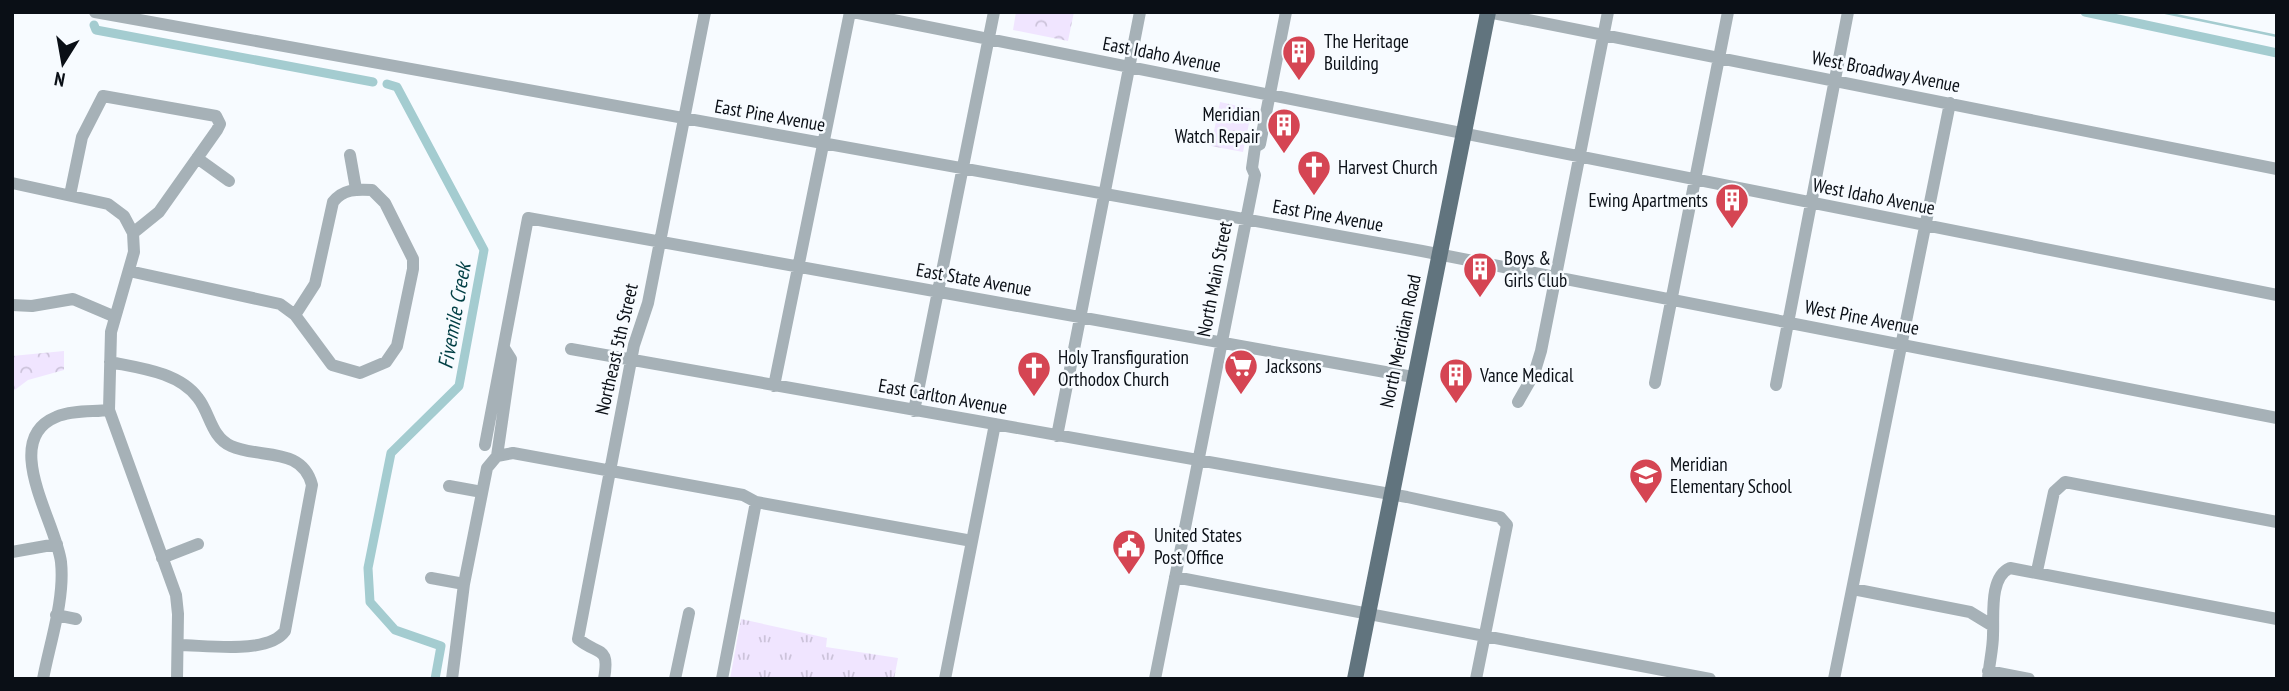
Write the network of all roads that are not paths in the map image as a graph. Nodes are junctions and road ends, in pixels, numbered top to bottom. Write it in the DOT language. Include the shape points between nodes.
graph roads {
  1 [pos="95,12"];
  2 [pos="705,12"];
  3 [pos="851,12"];
  4 [pos="994,12"];
  5 [pos="1140,12"];
  6 [pos="1286,12"];
  7 [pos="1488,12"];
  8 [pos="1608,12"];
  9 [pos="1728,12"];
  10 [pos="1848,12"];
  11 [pos="1604,36"];
  12 [pos="989,39"];
  13 [pos="1718,58"];
  14 [pos="1129,67"];
  15 [pos="1834,80"];
  16 [pos="1270,95"];
  17 [pos="1950,103"];
  18 [pos="682,118"];
  19 [pos="1464,135"];
  20 [pos="822,143"];
  21 [pos="350,155"];
  22 [pos="1578,156"];
  23 [pos="197,158"];
  24 [pos="962,168"];
  25 [pos="2277,169"];
  26 [pos="229,181"];
  27 [pos="1694,181"];
  28 [pos="12,183"];
  29 [pos="356,189"];
  30 [pos="1104,194"];
  31 [pos="70,195"];
  32 [pos="1810,203"];
  33 [pos="1246,220"];
  34 [pos="1925,226"];
  35 [pos="133,233"];
  36 [pos="658,242"];
  37 [pos="1439,254"];
  38 [pos="798,267"];
  39 [pos="129,271"];
  40 [pos="1555,276"];
  41 [pos="937,292"];
  42 [pos="2277,295"];
  43 [pos="1671,299"];
  44 [pos="12,305"];
  45 [pos="295,315"];
  46 [pos="113,316"];
  47 [pos="1080,317"];
  48 [pos="1788,322"];
  49 [pos="1221,343"];
  50 [pos="1902,345"];
  51 [pos="504,348"];
  52 [pos="571,349"];
  53 [pos="632,360"];
  54 [pos="110,362"];
  55 [pos="1413,377"];
  56 [pos="1655,383"];
  57 [pos="1776,385"];
  58 [pos="774,386"];
  59 [pos="1518,402"];
  60 [pos="109,410"];
  61 [pos="914,411"];
  62 [pos="2277,418"];
  63 [pos="995,424"];
  64 [pos="1057,436"];
  65 [pos="485,445"];
  66 [pos="497,456"];
  67 [pos="1198,462"];
  68 [pos="610,470"];
  69 [pos="449,486"];
  70 [pos="482,492"];
  71 [pos="1390,496"];
  72 [pos="756,502"];
  73 [pos="2277,522"];
  74 [pos="972,541"];
  75 [pos="57,544"];
  76 [pos="198,544"];
  77 [pos="12,552"];
  78 [pos="162,558"];
  79 [pos="2037,571"];
  80 [pos="1175,577"];
  81 [pos="431,578"];
  82 [pos="464,584"];
  83 [pos="1853,589"];
  84 [pos="1368,612"];
  85 [pos="689,613"];
  86 [pos="55,615"];
  87 [pos="76,619"];
  88 [pos="2277,619"];
  89 [pos="1993,626"];
  90 [pos="1485,635"];
  91 [pos="178,645"];
  92 [pos="1988,675"];
  93 [pos="43,679"];
  94 [pos="177,679"];
  95 [pos="452,679"];
  96 [pos="604,679"];
  97 [pos="675,679"];
  98 [pos="722,679"];
  99 [pos="945,679"];
  100 [pos="1155,679"];
  101 [pos="1355,679"];
  102 [pos="1476,679"];
  103 [pos="1710,679"];
  104 [pos="1834,679"];
  105 [pos="2029,679"];
  1 -- 18 [label="street, East Pine Avenue"];
  2 -- 18 [label="street, Northeast 5th Street"];
  3 -- 12 [label="street, East Idaho Avenue"];
  3 -- 20 [label="street"];
  4 -- 12 [label="street"];
  5 -- 14 [label="street"];
  6 -- 16 [label="street, North Main Street"];
  7 -- 11 [label="street, West Broadway Avenue"];
  7 -- 19 [label="main road, North Meridian Road"];
  8 -- 11 [label="street"];
  9 -- 13 [label="street"];
  10 -- 15 [label="street"];
  11 -- 13 [label="street, West Broadway Avenue"];
  11 -- 22 [label="street"];
  12 -- 14 [label="street, East Idaho Avenue"];
  12 -- 24 [label="street"];
  13 -- 15 [label="street, West Broadway Avenue"];
  13 -- 27 [label="street"];
  14 -- 16 [label="street, East Idaho Avenue"];
  14 -- 30 [label="street"];
  15 -- 17 [label="street, West Broadway Avenue"];
  15 -- 32 [label="street"];
  16 -- 19 [label="street, East Idaho Avenue"];
  16 -- 33 [label="street, North Main Street" via="1260,170 1255,174"];
  17 -- 25 [label="street, West Broadway Avenue"];
  17 -- 34 [label="street"];
  18 -- 20 [label="street, East Pine Avenue"];
  18 -- 36 [label="street, Northeast 5th Street"];
  19 -- 22 [label="street, West Idaho Avenue"];
  19 -- 37 [label="main road, North Meridian Road"];
  20 -- 24 [label="street, East Pine Avenue"];
  20 -- 38 [label="street"];
  21 -- 29 [label="street"];
  22 -- 27 [label="street, West Idaho Avenue"];
  22 -- 40 [label="street"];
  23 -- 26 [label="street"];
  23 -- 31 [label="street" via="217,130 216,116 103,96 82,137"];
  23 -- 35 [label="street" via="159,212"];
  24 -- 30 [label="street, East Pine Avenue"];
  24 -- 41 [label="street"];
  27 -- 32 [label="street, West Idaho Avenue"];
  27 -- 43 [label="street"];
  28 -- 31 [label="street"];
  29 -- 45 [label="street" via="333,202 315,284"];
  29 -- 45 [label="street" via="380,195 413,259 397,346 386,362 369,371 350,372 332,365"];
  30 -- 33 [label="street, East Pine Avenue"];
  30 -- 47 [label="street"];
  31 -- 35 [label="street" via="108,204 124,216"];
  32 -- 34 [label="street, West Idaho Avenue"];
  32 -- 48 [label="street"];
  33 -- 37 [label="street, East Pine Avenue"];
  33 -- 49 [label="street, North Main Street"];
  34 -- 42 [label="street, West Idaho Avenue"];
  34 -- 50 [label="street"];
  35 -- 39 [label="street"];
  36 -- 38 [label="street, East State Avenue"];
  36 -- 51 [label="street, East State Avenue" via="528,218"];
  36 -- 53 [label="street, Northeast 5th Street"];
  37 -- 40 [label="street, West Pine Avenue"];
  37 -- 55 [label="main road, North Meridian Road"];
  38 -- 41 [label="street, East State Avenue"];
  38 -- 58 [label="street"];
  39 -- 45 [label="street" via="271,300"];
  39 -- 46 [label="street"];
  40 -- 43 [label="street, West Pine Avenue"];
  40 -- 59 [label="street" via="1541,351"];
  41 -- 47 [label="street, East State Avenue"];
  41 -- 61 [label="street"];
  43 -- 48 [label="street, West Pine Avenue"];
  43 -- 56 [label="street"];
  44 -- 46 [label="street" via="73,299"];
  46 -- 54 [label="street"];
  47 -- 49 [label="street, East State Avenue"];
  47 -- 64 [label="street"];
  48 -- 50 [label="street, West Pine Avenue"];
  48 -- 57 [label="street"];
  49 -- 55 [label="street, East State Avenue"];
  49 -- 67 [label="street, North Main Street"];
  50 -- 62 [label="street, West Pine Avenue"];
  50 -- 83 [label="street"];
  51 -- 65 [label="street"];
  51 -- 66 [label="street" via="511,359"];
  52 -- 53 [label="street, East Carlton Avenue"];
  53 -- 58 [label="street, East Carlton Avenue"];
  53 -- 68 [label="street, Northeast 5th Street"];
  54 -- 60 [label="street"];
  54 -- 91 [label="street" via="170,377 198,398 223,441 239,449 289,458 315,471 285,631 271,644"];
  55 -- 71 [label="main road, North Meridian Road"];
  58 -- 61 [label="street, East Carlton Avenue"];
  60 -- 75 [label="street" via="55,417 40,428 31,444 32,471"];
  60 -- 78 [label="street"];
  61 -- 63 [label="street, East Carlton Avenue"];
  63 -- 64 [label="street, East Carlton Avenue"];
  63 -- 74 [label="street"];
  64 -- 67 [label="street, East Carlton Avenue"];
  66 -- 68 [label="street" via="513,453"];
  66 -- 70 [label="street" via="487,468"];
  67 -- 71 [label="street, East Carlton Avenue"];
  67 -- 80 [label="street, North Main Street"];
  68 -- 72 [label="street" via="743,495"];
  68 -- 96 [label="street, Northeast 5th Street" via="578,639 603,651 607,660"];
  69 -- 70 [label="street"];
  70 -- 82 [label="street"];
  71 -- 84 [label="main road, North Meridian Road"];
  71 -- 90 [label="street, East Carlton Avenue" via="1504,520 1507,525"];
  72 -- 74 [label="street"];
  72 -- 98 [label="street"];
  73 -- 79 [label="street" via="2084,484 2059,484"];
  74 -- 99 [label="street"];
  75 -- 77 [label="street"];
  75 -- 86 [label="street" via="62,573"];
  76 -- 78 [label="street"];
  78 -- 91 [label="street" via="178,605"];
  79 -- 88 [label="street"];
  79 -- 89 [label="street" via="2004,571 1998,580"];
  80 -- 84 [label="street"];
  80 -- 100 [label="street, North Main Street"];
  81 -- 82 [label="street"];
  82 -- 95 [label="street"];
  83 -- 89 [label="street" via="1970,612"];
  83 -- 104 [label="street"];
  84 -- 90 [label="street"];
  84 -- 101 [label="main road, North Meridian Road"];
  85 -- 97 [label="street"];
  86 -- 87 [label="street"];
  86 -- 93 [label="street"];
  89 -- 92 [label="street"];
  90 -- 102 [label="street"];
  90 -- 103 [label="street"];
  91 -- 94 [label="street"];
  92 -- 105 [label="street"];
}
